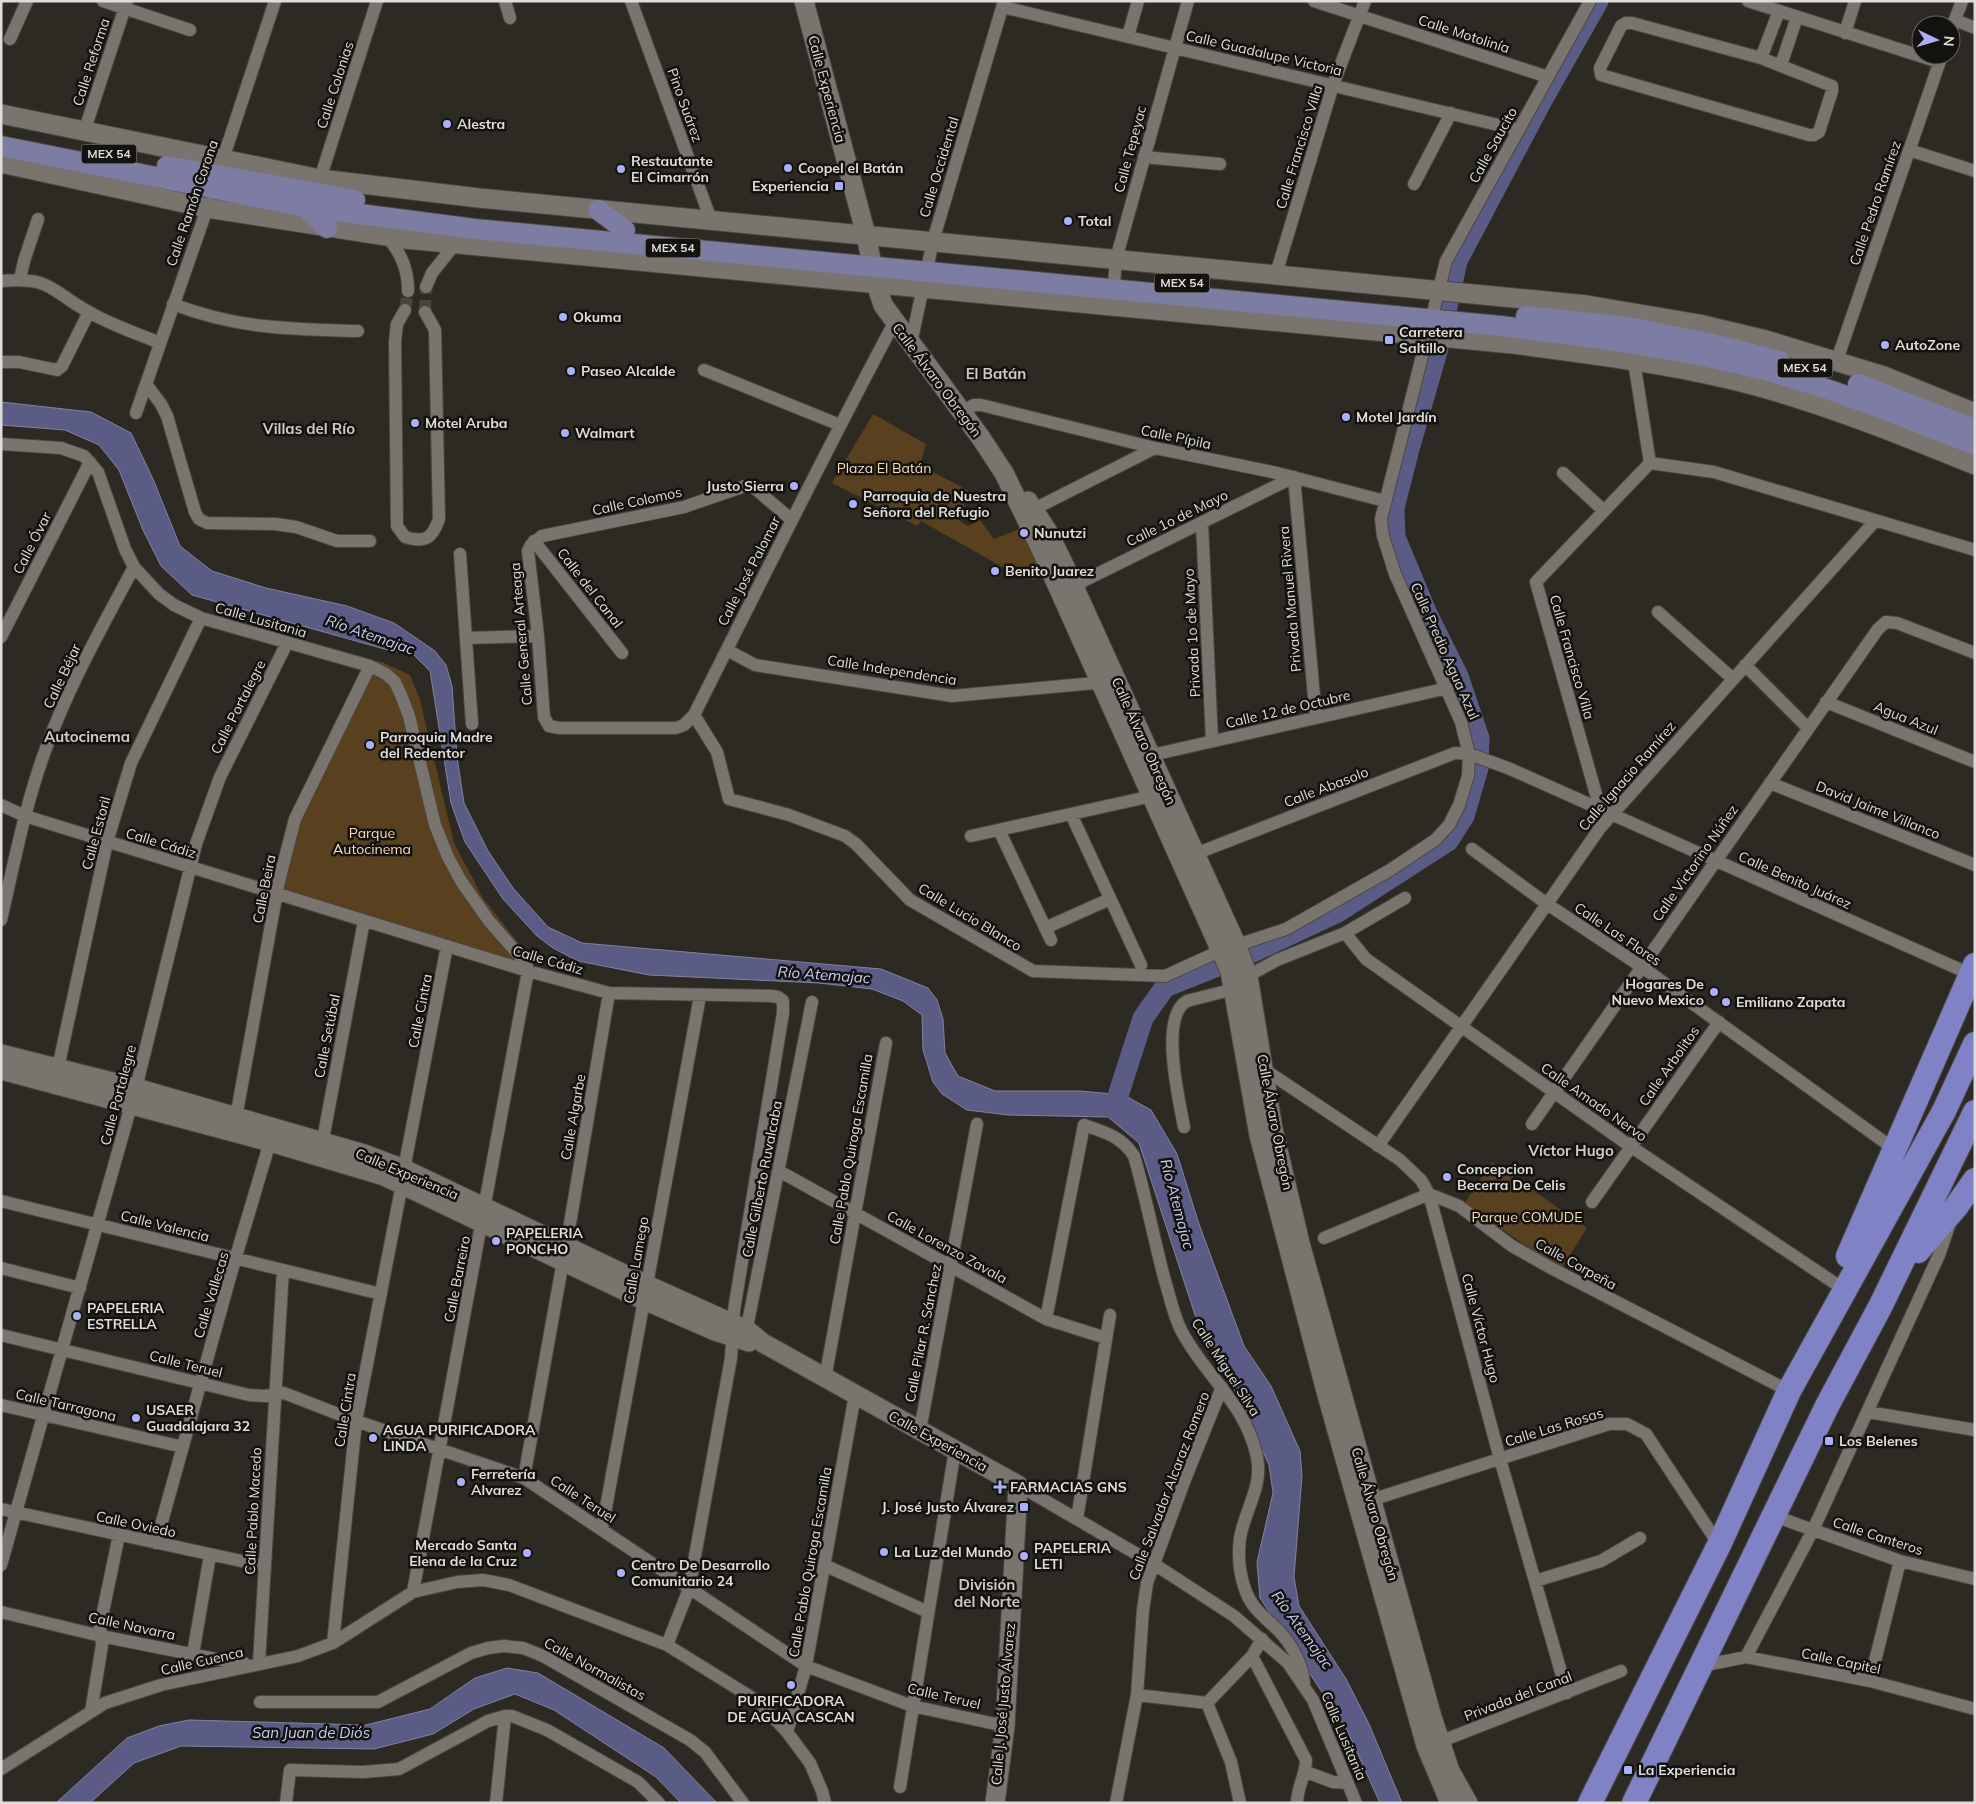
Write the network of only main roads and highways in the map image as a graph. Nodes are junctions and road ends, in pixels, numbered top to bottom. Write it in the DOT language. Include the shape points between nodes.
graph roads {
  1 [pos="1,132"];
  2 [pos="1,146"];
  3 [pos="215,183"];
  4 [pos="306,207"];
  5 [pos="598,210"];
  6 [pos="328,228"];
  7 [pos="624,230"];
  8 [pos="871,260"];
  9 [pos="1433,313"];
  10 [pos="1630,335"];
  11 [pos="1975,429"];
  12 [pos="1975,445"];
  13 [pos="1973,969"];
  14 [pos="1975,1044"];
  15 [pos="1975,1112"];
  16 [pos="1975,1180"];
  17 [pos="1880,1307"];
  18 [pos="1813,1346"];
  19 [pos="1630,1726"];
  20 [pos="1669,1730"];
  21 [pos="1575,1803"];
  22 [pos="1590,1803"];
  23 [pos="1634,1803"];
  24 [pos="1652,1803"];
  1 -- 3 [label="main road, MEX 54"];
  2 -- 3 [label="main road, MEX 54"];
  3 -- 4 [label="main road, MEX 54"];
  3 -- 7 [label="main road, MEX 54" via="419,209"];
  4 -- 6 [label="main road"];
  4 -- 8 [label="main road, MEX 54" via="475,229"];
  5 -- 7 [label="main road"];
  7 -- 8 [label="main road, MEX 54"];
  8 -- 9 [label="main road, MEX 54"];
  9 -- 10 [label="main road, MEX 54" via="1494,304"];
  9 -- 10 [label="main road, MEX 54" via="1463,331"];
  10 -- 11 [label="main road, MEX 54" via="1708,343 1842,379"];
  10 -- 12 [label="main road, MEX 54" via="1780,374 1877,406"];
  13 -- 18 [label="highway" via="1836,1284"];
  14 -- 18 [label="highway" via="1944,1111"];
  15 -- 17 [label="highway"];
  16 -- 17 [label="highway" via="1914,1256"];
  17 -- 20 [label="highway" via="1827,1406"];
  18 -- 19 [label="highway"];
  19 -- 21 [label="highway"];
  19 -- 22 [label="highway"];
  20 -- 23 [label="highway"];
  20 -- 24 [label="highway"];
}
